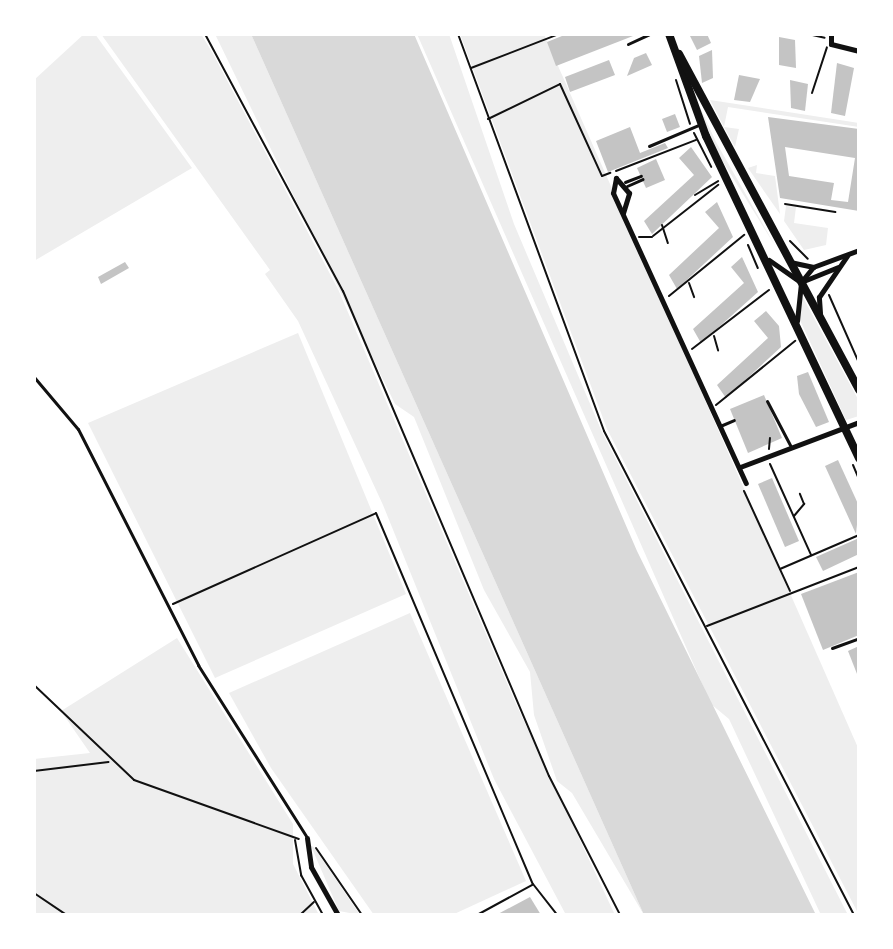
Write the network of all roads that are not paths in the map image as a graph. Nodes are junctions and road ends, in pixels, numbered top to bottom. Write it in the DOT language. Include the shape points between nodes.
graph roads {
  1 [pos="649,34"];
  2 [pos="670,37"];
  3 [pos="831,39"];
  4 [pos="628,44"];
  5 [pos="859,51"];
  6 [pos="701,124"];
  7 [pos="649,146"];
  8 [pos="730,156"];
  9 [pos="717,160"];
  10 [pos="642,177"];
  11 [pos="626,184"];
  12 [pos="623,213"];
  13 [pos="859,250"];
  14 [pos="848,255"];
  15 [pos="769,260"];
  16 [pos="789,262"];
  17 [pos="813,267"];
  18 [pos="838,267"];
  19 [pos="801,282"];
  20 [pos="820,316"];
  21 [pos="797,322"];
  22 [pos="34,377"];
  23 [pos="859,390"];
  24 [pos="767,401"];
  25 [pos="734,420"];
  26 [pos="858,422"];
  27 [pos="843,425"];
  28 [pos="720,426"];
  29 [pos="852,443"];
  30 [pos="790,445"];
  31 [pos="859,458"];
  32 [pos="740,467"];
  33 [pos="746,483"];
  34 [pos="859,638"];
  35 [pos="832,648"];
  36 [pos="307,838"];
  37 [pos="338,915"];
  1 -- 4 [label="lane"];
  2 -- 6 [label="main road"];
  2 -- 8 [label="main road"];
  3 -- 5 [label="street"];
  6 -- 7 [label="lane"];
  6 -- 9 [label="main road"];
  8 -- 9 [label="lane"];
  8 -- 16 [label="main road"];
  9 -- 15 [label="main road"];
  10 -- 11 [label="lane"];
  11 -- 12 [label="street"];
  11 -- 12 [label="street" via="616,178 611,187"];
  12 -- 28 [label="street"];
  13 -- 14 [label="street"];
  14 -- 17 [label="street"];
  14 -- 18 [label="street"];
  15 -- 19 [label="street"];
  15 -- 21 [label="main road"];
  16 -- 17 [label="street"];
  16 -- 19 [label="main road"];
  17 -- 19 [label="street"];
  18 -- 19 [label="street"];
  18 -- 20 [label="street" via="824,287"];
  19 -- 20 [label="main road"];
  19 -- 21 [label="street"];
  20 -- 23 [label="main road"];
  21 -- 27 [label="main road"];
  22 -- 36 [label="lane" via="78,429 168,607"];
  24 -- 30 [label="lane"];
  25 -- 28 [label="lane"];
  26 -- 27 [label="street"];
  26 -- 29 [label="lane"];
  27 -- 29 [label="main road"];
  27 -- 30 [label="street"];
  28 -- 32 [label="street"];
  29 -- 31 [label="main road"];
  30 -- 32 [label="street"];
  32 -- 33 [label="street"];
  34 -- 35 [label="lane"];
  36 -- 37 [label="street" via="311,867"];
}
